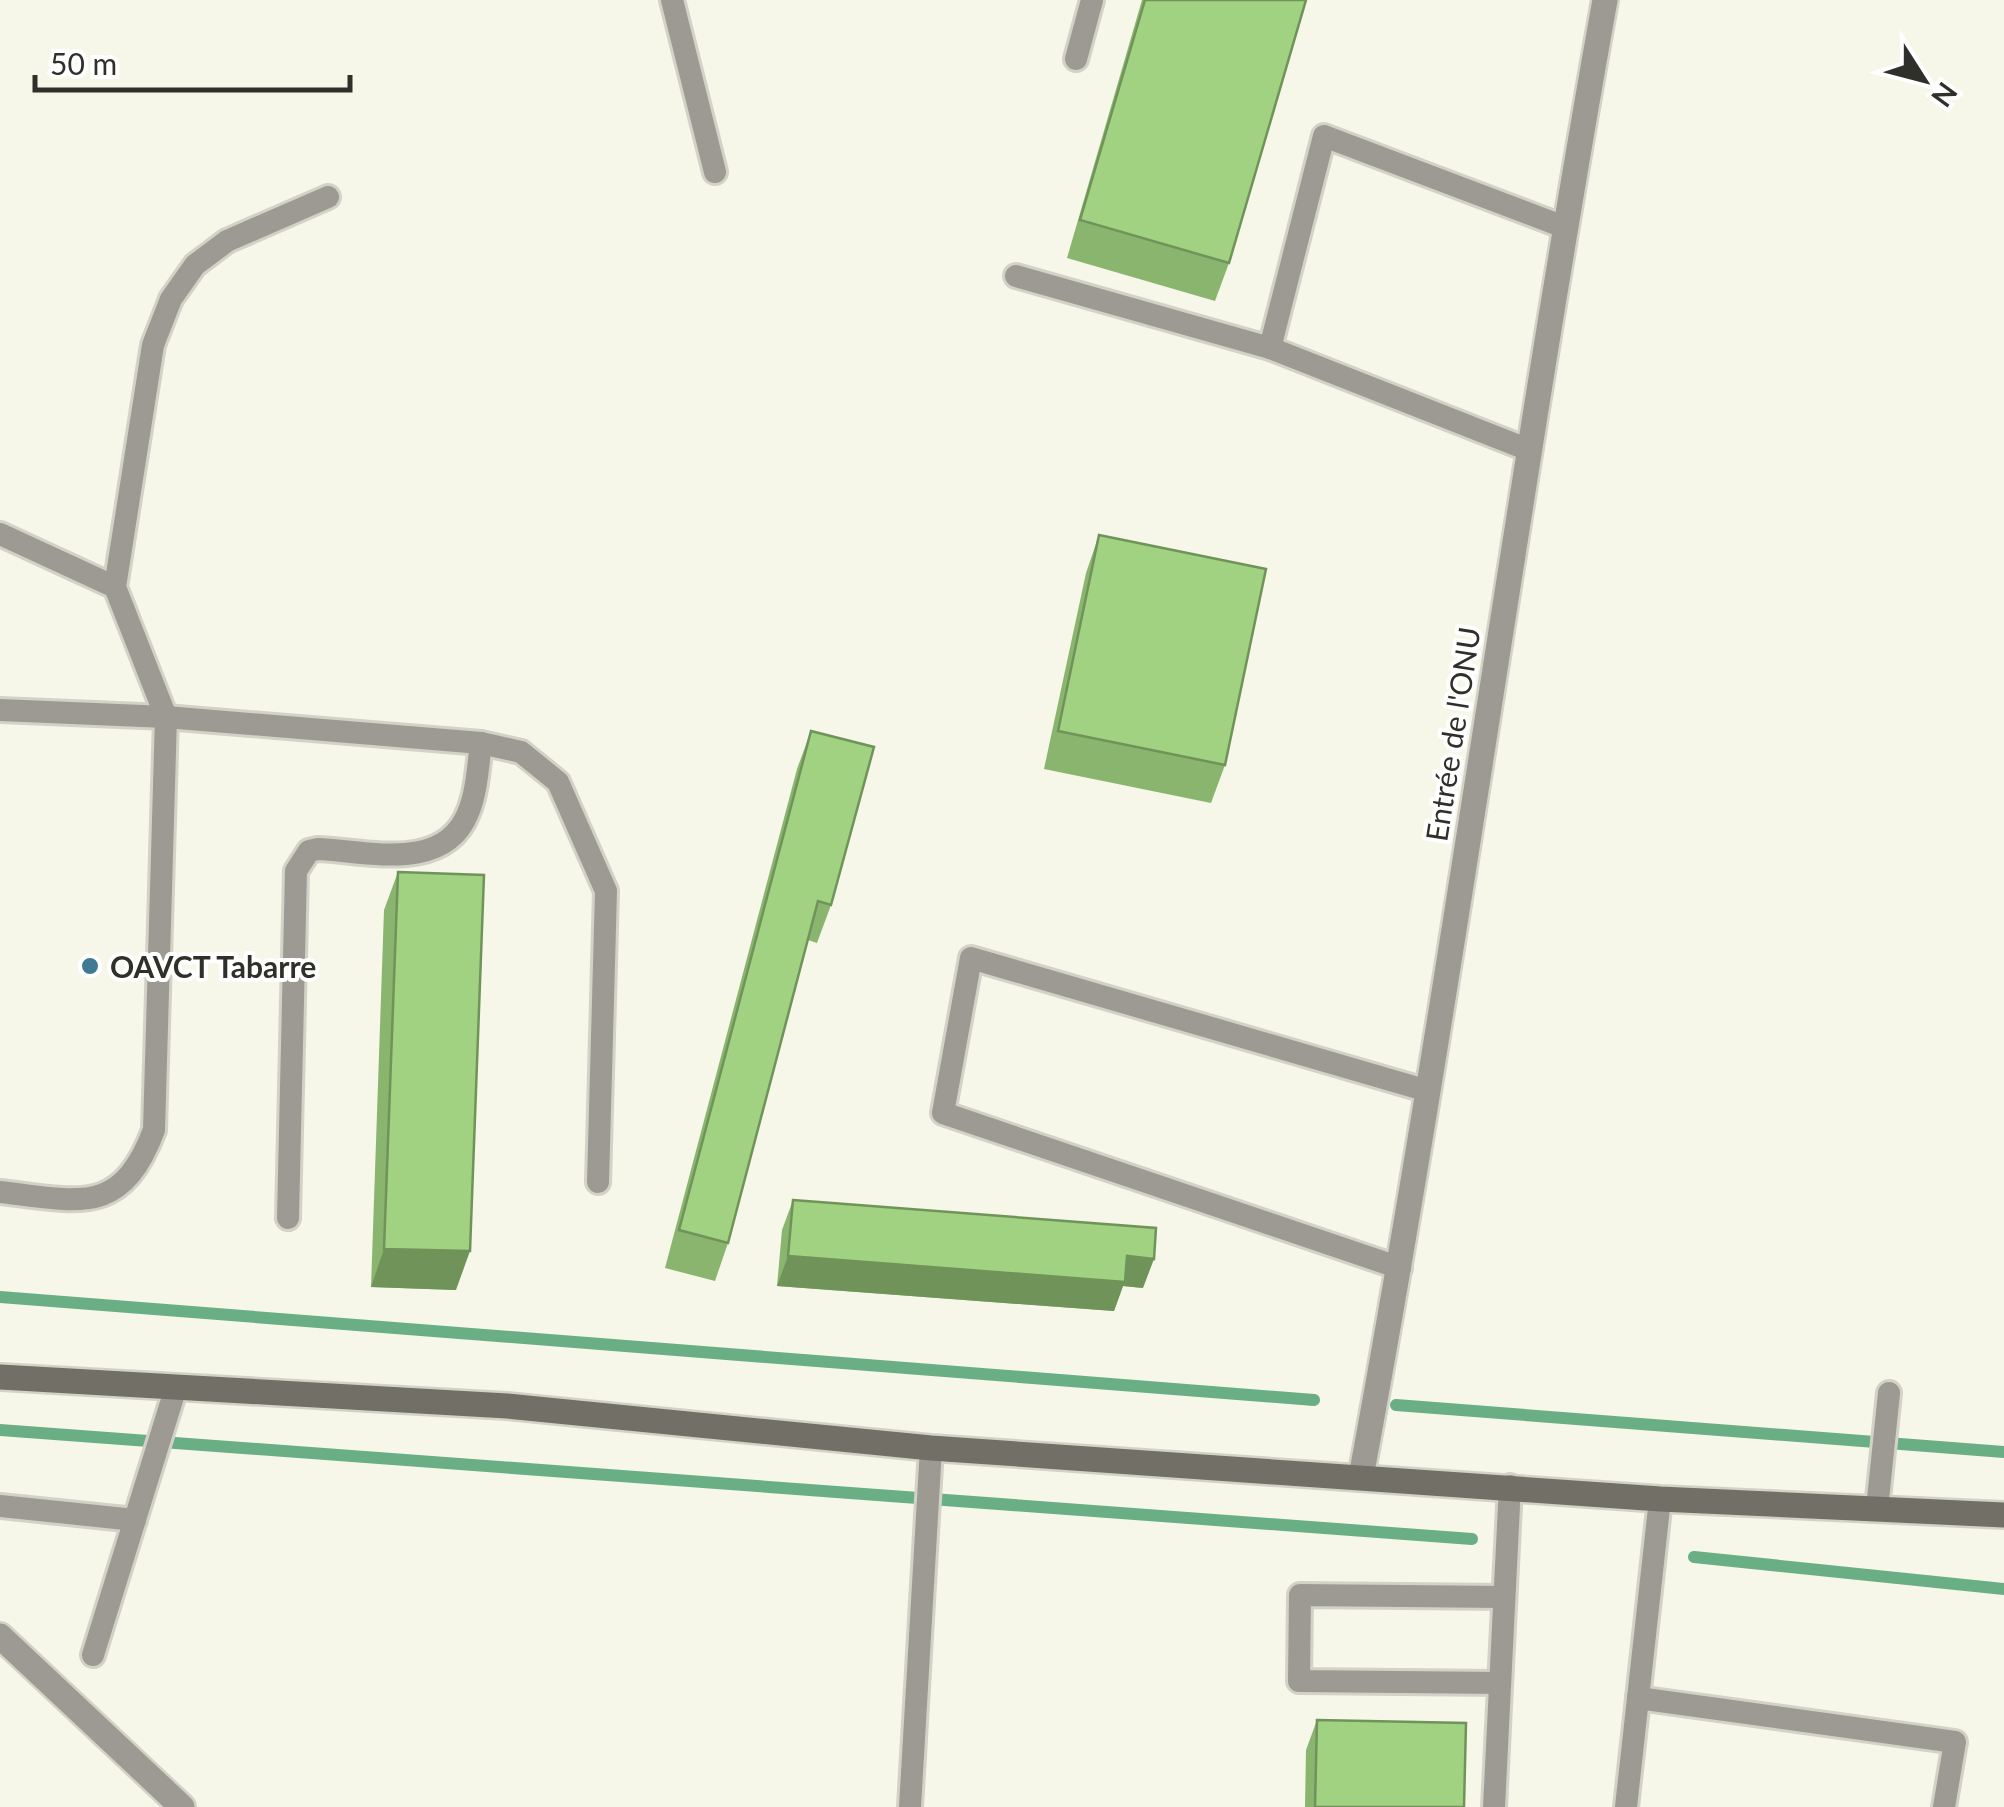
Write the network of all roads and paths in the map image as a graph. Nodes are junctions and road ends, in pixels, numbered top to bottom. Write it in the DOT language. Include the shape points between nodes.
graph roads {
  1 [pos="672,0"];
  2 [pos="1092,0"];
  3 [pos="1605,0"];
  4 [pos="1076,58"];
  5 [pos="715,172"];
  6 [pos="328,197"];
  7 [pos="1564,226"];
  8 [pos="1016,276"];
  9 [pos="1270,348"];
  10 [pos="1529,450"];
  11 [pos="0,534"];
  12 [pos="115,587"];
  13 [pos="0,710"];
  14 [pos="166,716"];
  15 [pos="482,742"];
  16 [pos="1428,1091"];
  17 [pos="598,1182"];
  18 [pos="0,1192"];
  19 [pos="288,1218"];
  20 [pos="1400,1268"];
  21 [pos="0,1376"];
  22 [pos="176,1387"];
  23 [pos="1889,1393"];
  24 [pos="930,1448"];
  25 [pos="1361,1477"];
  26 [pos="1510,1486"];
  27 [pos="1660,1499"];
  28 [pos="0,1506"];
  29 [pos="1877,1509"];
  30 [pos="2004,1515"];
  31 [pos="135,1520"];
  32 [pos="1504,1597"];
  33 [pos="0,1636"];
  34 [pos="93,1655"];
  35 [pos="1500,1683"];
  36 [pos="1638,1698"];
  37 [pos="182,1807"];
  38 [pos="910,1807"];
  39 [pos="1494,1807"];
  40 [pos="1626,1807"];
  41 [pos="1944,1807"];
  1 -- 5 [label="lane"];
  2 -- 4 [label="lane"];
  3 -- 7 [label="street, Entrée de l'ONU"];
  6 -- 12 [label="lane" via="227,241 196,265 172,299 153,345"];
  7 -- 9 [label="lane" via="1324,136"];
  7 -- 10 [label="street, Entrée de l'ONU"];
  8 -- 9 [label="lane"];
  9 -- 10 [label="lane"];
  10 -- 16 [label="street, Entrée de l'ONU"];
  11 -- 12 [label="lane"];
  12 -- 14 [label="lane"];
  13 -- 14 [label="lane"];
  14 -- 15 [label="lane"];
  14 -- 18 [label="lane" via="154,1130 140,1166 119,1186 86,1201"];
  15 -- 17 [label="lane" via="521,752 558,782 606,891"];
  15 -- 19 [label="lane" via="470,809 450,839 390,855 318,849 296,870"];
  16 -- 20 [label="street, Entrée de l'ONU"];
  16 -- 20 [label="lane" via="972,958 942,1113"];
  20 -- 25 [label="street, Entrée de l'ONU"];
  21 -- 22 [label="main road"];
  22 -- 24 [label="main road" via="506,1406"];
  22 -- 31 [label="lane"];
  23 -- 29 [label="lane"];
  24 -- 25 [label="main road"];
  24 -- 38 [label="lane"];
  25 -- 26 [label="main road"];
  26 -- 27 [label="main road"];
  26 -- 32 [label="lane"];
  27 -- 29 [label="main road"];
  27 -- 36 [label="lane"];
  28 -- 31 [label="lane"];
  29 -- 30 [label="main road"];
  31 -- 34 [label="lane"];
  32 -- 35 [label="lane"];
  32 -- 35 [label="lane" via="1300,1595 1299,1681"];
  33 -- 37 [label="street"];
  35 -- 39 [label="lane"];
  36 -- 40 [label="lane"];
  36 -- 41 [label="lane" via="1955,1742"];
}
